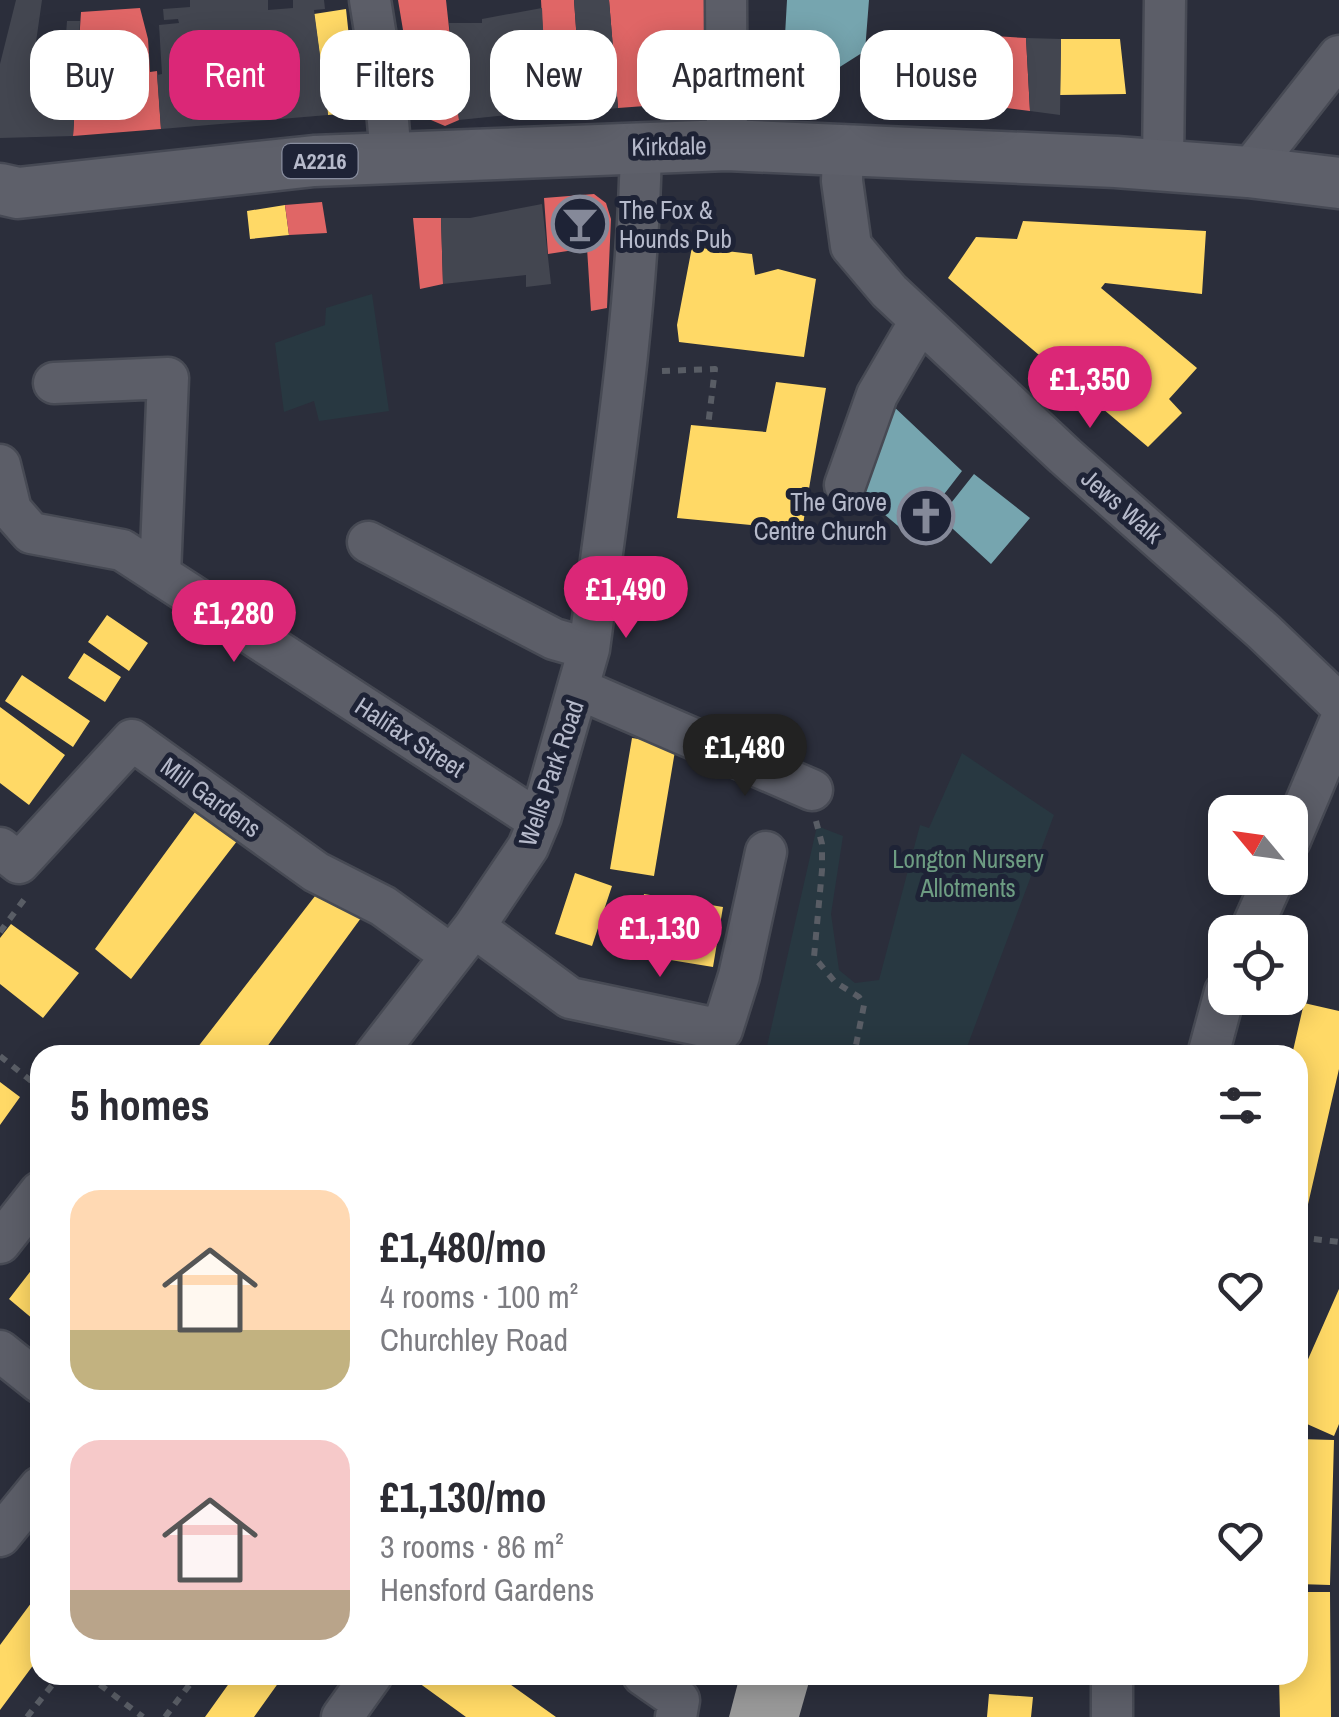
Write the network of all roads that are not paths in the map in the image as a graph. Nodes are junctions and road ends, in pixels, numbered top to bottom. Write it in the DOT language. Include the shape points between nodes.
graph roads {
  1 [pos="370,0"];
  2 [pos="726,0"];
  3 [pos="1165,0"];
  4 [pos="1339,56"];
  5 [pos="728,145"];
  6 [pos="641,146"];
  7 [pos="843,149"];
  8 [pos="391,156"];
  9 [pos="1163,165"];
  10 [pos="1248,172"];
  11 [pos="1339,183"];
  12 [pos="0,189"];
  13 [pos="920,321"];
  14 [pos="54,382"];
  15 [pos="0,465"];
  16 [pos="845,484"];
  17 [pos="368,542"];
  18 [pos="160,576"];
  19 [pos="589,649"];
  20 [pos="579,689"];
  21 [pos="1339,704"];
  22 [pos="1339,724"];
  23 [pos="812,790"];
  24 [pos="1308,797"];
  25 [pos="542,816"];
  26 [pos="0,848"];
  27 [pos="766,852"];
  28 [pos="463,941"];
  29 [pos="1219,1015"];
  30 [pos="382,1045"];
  31 [pos="1211,1045"];
  32 [pos="30,1205"];
  33 [pos="0,1243"];
  34 [pos="0,1351"];
  35 [pos="30,1375"];
  36 [pos="30,1499"];
  37 [pos="0,1536"];
  38 [pos="365,1685"];
  39 [pos="657,1685"];
  40 [pos="1112,1685"];
  41 [pos="342,1717"];
  42 [pos="676,1717"];
  43 [pos="1112,1717"];
  1 -- 8 [label="street"];
  2 -- 5 [label="street"];
  3 -- 9 [label="street"];
  4 -- 10 [label="street"];
  5 -- 6 [label="main road, Kirkdale / A2216"];
  5 -- 7 [label="main road, Kirkdale / A2216"];
  6 -- 8 [label="main road, Kirkdale / A2216"];
  6 -- 19 [label="street, Wells Park Road" via="626,372"];
  7 -- 9 [label="main road, Kirkdale / A2216"];
  7 -- 13 [label="street, Jews Walk" via="851,246"];
  8 -- 12 [label="main road, Kirkdale / A2216" via="18,193"];
  9 -- 10 [label="main road, Kirkdale / A2216"];
  10 -- 11 [label="main road, Kirkdale / A2216"];
  13 -- 16 [label="street" via="877,395"];
  13 -- 21 [label="street, Jews Walk"];
  14 -- 18 [label="street" via="168,378"];
  15 -- 18 [label="street, Halifax Street" via="12,510 31,533 122,550"];
  17 -- 19 [label="street" via="554,639"];
  18 -- 25 [label="street, Halifax Street" via="525,812"];
  19 -- 20 [label="street, Wells Park Road"];
  20 -- 23 [label="street"];
  20 -- 25 [label="street, Wells Park Road"];
  22 -- 24 [label="street"];
  25 -- 28 [label="street, Wells Park Road" via="515,871"];
  26 -- 28 [label="street, Mill Gardens" via="19,863 132,740 316,872"];
  27 -- 28 [label="street" via="722,1030 570,998"];
  28 -- 30 [label="street, Wells Park Road"];
  29 -- 31 [label="street"];
  32 -- 33 [label="street"];
  34 -- 35 [label="street"];
  36 -- 37 [label="street"];
  38 -- 41 [label="street"];
  39 -- 42 [label="street" via="679,1700"];
  40 -- 43 [label="street"];
}
